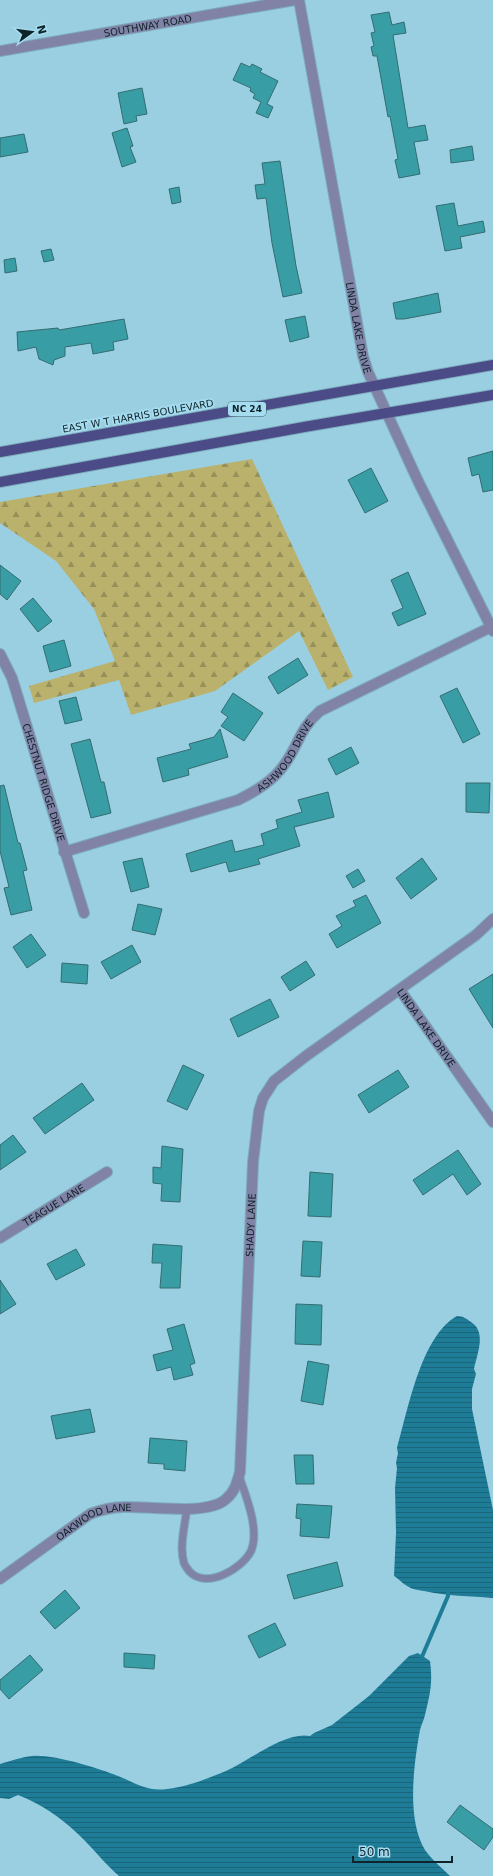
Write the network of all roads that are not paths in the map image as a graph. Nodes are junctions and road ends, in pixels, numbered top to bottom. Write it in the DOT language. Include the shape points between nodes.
graph roads {
  1 [pos="295,0"];
  2 [pos="299,0"];
  3 [pos="0,51"];
  4 [pos="493,365"];
  5 [pos="374,387"];
  6 [pos="493,395"];
  7 [pos="386,414"];
  8 [pos="0,452"];
  9 [pos="0,482"];
  10 [pos="492,629"];
  11 [pos="0,654"];
  12 [pos="64,852"];
  13 [pos="84,913"];
  14 [pos="493,919"];
  15 [pos="400,990"];
  16 [pos="493,1122"];
  17 [pos="107,1172"];
  18 [pos="0,1238"];
  19 [pos="239,1475"];
  20 [pos="187,1508"];
  21 [pos="202,1508"];
  22 [pos="0,1579"];
  1 -- 3 [label="street, SOUTHWAY ROAD"];
  2 -- 5 [label="street, LINDA LAKE DRIVE" via="363,356"];
  4 -- 5 [label="main road, EAST W T HARRIS BOULEVARD / NC 24"];
  5 -- 7 [label="street, LINDA LAKE DRIVE"];
  5 -- 8 [label="main road, EAST W T HARRIS BOULEVARD / NC 24"];
  6 -- 7 [label="main road"];
  7 -- 9 [label="main road" via="304,426"];
  7 -- 10 [label="street, LINDA LAKE DRIVE"];
  10 -- 12 [label="street, ASHWOOD DRIVE" via="320,711 302,731 284,765 271,780 256,791 238,800"];
  11 -- 12 [label="street, CHESTNUT RIDGE DRIVE" via="12,678"];
  12 -- 13 [label="street, CHESTNUT RIDGE DRIVE"];
  14 -- 15 [label="street, LINDA LAKE DRIVE" via="476,935"];
  15 -- 16 [label="street, LINDA LAKE DRIVE"];
  15 -- 19 [label="street, SHADY LANE" via="274,1081 263,1098 259,1111 254,1162"];
  17 -- 18 [label="street, TEAGUE LANE"];
  19 -- 20 [label="lane" via="252,1515 254,1536 251,1551 230,1572 217,1578 204,1579 192,1574 184,1565"];
  19 -- 21 [label="street, SHADY LANE" via="237,1485 226,1499 214,1506"];
  20 -- 21 [label="street, OAKWOOD LANE"];
  20 -- 22 [label="street, OAKWOOD LANE" via="124,1507 90,1514"];
}
